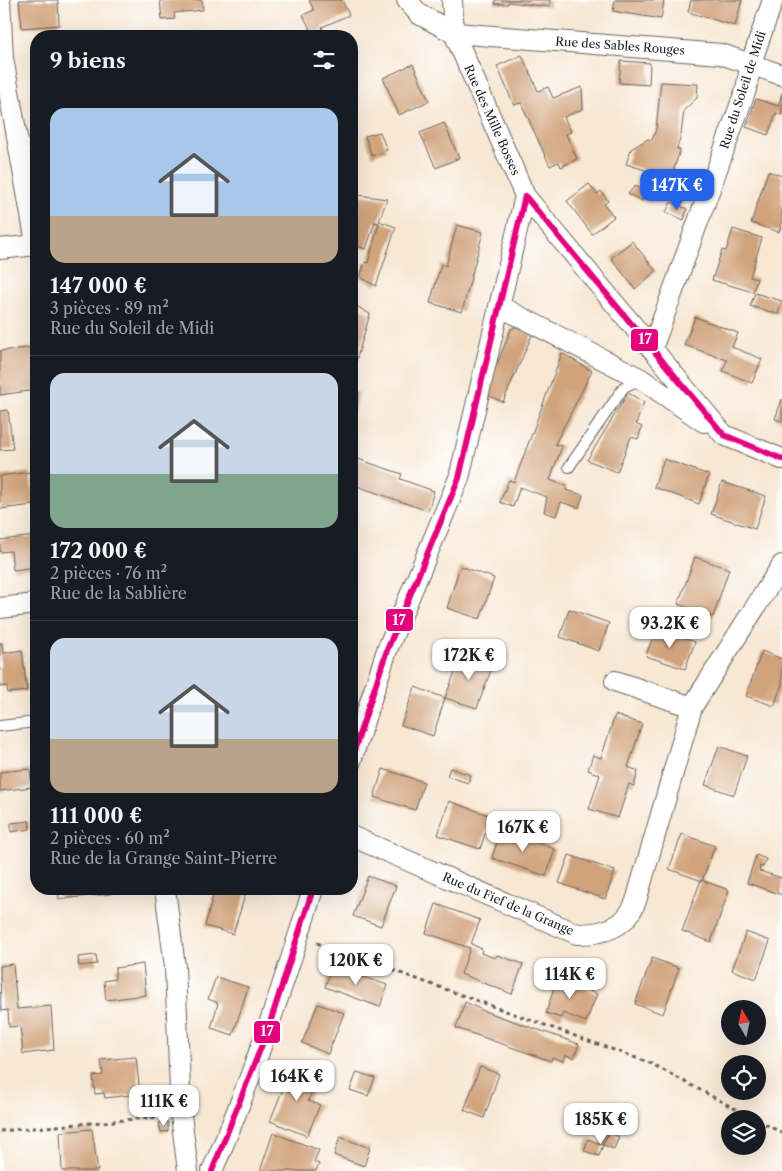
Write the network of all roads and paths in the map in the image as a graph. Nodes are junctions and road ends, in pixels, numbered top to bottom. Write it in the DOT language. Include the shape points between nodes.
graph roads {
  1 [pos="0,0"];
  2 [pos="407,0"];
  3 [pos="452,0"];
  4 [pos="773,0"];
  5 [pos="454,33"];
  6 [pos="2,58"];
  7 [pos="751,63"];
  8 [pos="782,75"];
  9 [pos="525,196"];
  10 [pos="30,211"];
  11 [pos="30,245"];
  12 [pos="0,249"];
  13 [pos="499,306"];
  14 [pos="652,349"];
  15 [pos="641,379"];
  16 [pos="724,435"];
  17 [pos="782,459"];
  18 [pos="569,467"];
  19 [pos="782,564"];
  20 [pos="30,605"];
  21 [pos="0,608"];
  22 [pos="615,681"];
  23 [pos="692,707"];
  24 [pos="30,723"];
  25 [pos="0,726"];
  26 [pos="358,740"];
  27 [pos="358,839"];
  28 [pos="166,895"];
  29 [pos="311,895"];
  30 [pos="298,937"];
  31 [pos="737,1110"];
  32 [pos="181,1115"];
  33 [pos="766,1125"];
  34 [pos="0,1132"];
  35 [pos="782,1134"];
  36 [pos="188,1171"];
  37 [pos="212,1171"];
  1 -- 6 [label="street"];
  2 -- 5 [label="street" via="419,14"];
  3 -- 5 [label="street, Rue des Mille Bosses"];
  4 -- 7 [label="street, Rue du Soleil de Midi"];
  5 -- 7 [label="street, Rue des Sables Rouges" via="721,54"];
  5 -- 9 [label="street, Rue des Mille Bosses"];
  6 -- 10 [label="street"];
  7 -- 8 [label="street, Rue des Sables Rouges"];
  7 -- 14 [label="street, Rue du Soleil de Midi" via="746,89"];
  9 -- 13 [label="street"];
  9 -- 14 [label="street, Rue des Mille Bosses"];
  11 -- 12 [label="street"];
  13 -- 15 [label="street, Rue des Mille Bosses"];
  13 -- 26 [label="street" via="459,478 388,650"];
  14 -- 16 [label="street, Rue des Mille Bosses"];
  15 -- 16 [label="street, Rue des Mille Bosses"];
  15 -- 18 [label="lane" via="624,387"];
  16 -- 17 [label="street, Rue des Mille Bosses"];
  19 -- 23 [label="street, Rue du Fief de la Grange"];
  20 -- 21 [label="street"];
  22 -- 23 [label="street"];
  23 -- 27 [label="street, Rue du Fief de la Grange" via="636,901 624,922 616,928 577,934"];
  24 -- 25 [label="lane"];
  28 -- 32 [label="street" via="175,967"];
  29 -- 30 [label="street"];
  30 -- 31 [label="path" via="650,1063"];
  30 -- 37 [label="street" via="234,1120"];
  32 -- 34 [label="path"];
  32 -- 36 [label="street"];
  33 -- 35 [label="path"];
}
